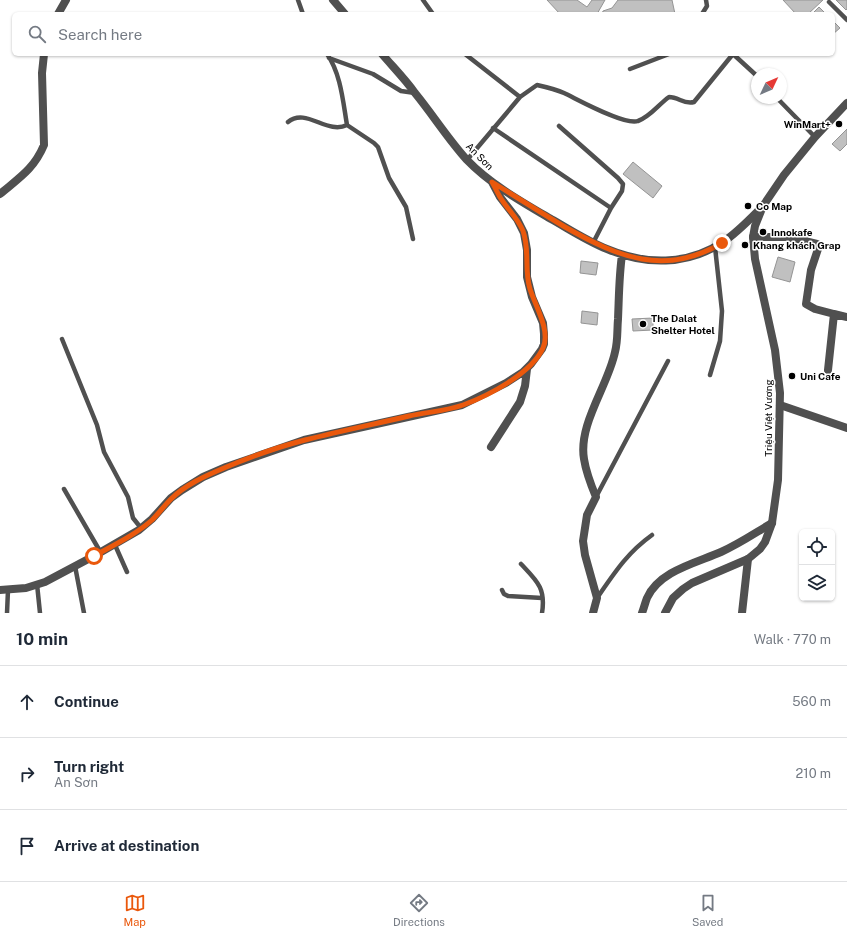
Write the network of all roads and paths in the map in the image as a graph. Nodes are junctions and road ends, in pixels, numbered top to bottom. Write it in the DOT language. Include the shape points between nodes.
graph roads {
  1 [pos="66,0"];
  2 [pos="298,0"];
  3 [pos="333,0"];
  4 [pos="423,0"];
  5 [pos="706,0"];
  6 [pos="829,2"];
  7 [pos="59,12"];
  8 [pos="302,12"];
  9 [pos="343,12"];
  10 [pos="432,12"];
  11 [pos="703,12"];
  12 [pos="847,20"];
  13 [pos="44,56"];
  14 [pos="328,56"];
  15 [pos="384,56"];
  16 [pos="468,56"];
  17 [pos="664,56"];
  18 [pos="731,56"];
  19 [pos="735,56"];
  20 [pos="630,69"];
  21 [pos="751,71"];
  22 [pos="415,93"];
  23 [pos="520,97"];
  24 [pos="847,103"];
  25 [pos="783,104"];
  26 [pos="288,122"];
  27 [pos="347,125"];
  28 [pos="559,126"];
  29 [pos="493,128"];
  30 [pos="815,137"];
  31 [pos="467,160"];
  32 [pos="492,182"];
  33 [pos="0,194"];
  34 [pos="763,206"];
  35 [pos="611,208"];
  36 [pos="754,237"];
  37 [pos="413,239"];
  38 [pos="592,242"];
  39 [pos="715,247"];
  40 [pos="622,255"];
  41 [pos="834,314"];
  42 [pos="847,318"];
  43 [pos="62,339"];
  44 [pos="668,361"];
  45 [pos="526,368"];
  46 [pos="828,370"];
  47 [pos="710,375"];
  48 [pos="780,405"];
  49 [pos="847,428"];
  50 [pos="491,447"];
  51 [pos="64,489"];
  52 [pos="596,497"];
  53 [pos="772,523"];
  54 [pos="141,528"];
  55 [pos="652,534"];
  56 [pos="115,545"];
  57 [pos="101,553"];
  58 [pos="748,559"];
  59 [pos="521,564"];
  60 [pos="75,566"];
  61 [pos="127,572"];
  62 [pos="37,584"];
  63 [pos="4,590"];
  64 [pos="502,590"];
  65 [pos="542,598"];
  66 [pos="598,598"];
  67 [pos="7,613"];
  68 [pos="40,613"];
  69 [pos="84,613"];
  70 [pos="542,613"];
  71 [pos="593,613"];
  72 [pos="642,613"];
  73 [pos="664,613"];
  74 [pos="742,613"];
  1 -- 7 [label="street"];
  2 -- 8 [label="lane"];
  3 -- 9 [label="street"];
  4 -- 10 [label="lane"];
  5 -- 11 [label="lane" via="707,6"];
  6 -- 12 [label="lane"];
  13 -- 33 [label="street" via="44,145 31,168"];
  14 -- 22 [label="lane" via="373,74 401,91"];
  14 -- 27 [label="lane" via="340,83"];
  15 -- 22 [label="street, An Sơn"];
  16 -- 23 [label="lane"];
  17 -- 20 [label="lane"];
  18 -- 23 [label="lane" via="694,102 682,102 669,97 634,123 548,87 537,85"];
  19 -- 21 [label="lane"];
  22 -- 31 [label="street, An Sơn"];
  23 -- 29 [label="lane"];
  24 -- 30 [label="street, Triệu Việt Vương"];
  25 -- 30 [label="lane"];
  26 -- 27 [label="lane" via="299,117 330,127 342,128"];
  27 -- 37 [label="lane" via="378,147 389,178 406,207"];
  28 -- 35 [label="lane" via="623,184 622,191"];
  29 -- 31 [label="lane"];
  29 -- 35 [label="lane"];
  30 -- 34 [label="street, Triệu Việt Vương" via="784,174"];
  31 -- 32 [label="street, An Sơn"];
  32 -- 38 [label="street, An Sơn"];
  32 -- 45 [label="street" via="524,233 527,277 545,339 540,353"];
  34 -- 36 [label="street, Triệu Việt Vương" via="755,226"];
  34 -- 39 [label="street, An Sơn" via="737,231"];
  35 -- 38 [label="lane"];
  36 -- 41 [label="street" via="788,237 817,244 818,250 811,270 806,304"];
  36 -- 48 [label="street, Triệu Việt Vương" via="755,259 775,350"];
  38 -- 40 [label="street, An Sơn"];
  39 -- 40 [label="street, An Sơn" via="686,259 672,261 645,260"];
  39 -- 47 [label="lane" via="722,311 720,341"];
  40 -- 52 [label="street" via="615,352 587,426 583,447 586,468"];
  41 -- 42 [label="street"];
  41 -- 46 [label="street"];
  43 -- 54 [label="lane" via="97,425 104,452 128,497 133,518"];
  44 -- 52 [label="lane"];
  45 -- 50 [label="street" via="525,386 520,402"];
  45 -- 54 [label="street" via="516,378 462,405 304,440 203,477 171,498 152,520"];
  48 -- 49 [label="street"];
  48 -- 53 [label="street, Triệu Việt Vương" via="778,480"];
  51 -- 57 [label="lane"];
  52 -- 66 [label="street" via="587,515 583,541"];
  53 -- 58 [label="street, Triệu Việt Vương" via="765,542"];
  53 -- 72 [label="street" via="722,551 673,572 651,591"];
  54 -- 56 [label="street"];
  55 -- 66 [label="lane" via="621,563"];
  56 -- 57 [label="street"];
  56 -- 61 [label="lane"];
  57 -- 60 [label="street"];
  58 -- 73 [label="street, Triệu Việt Vương" via="692,583 673,598"];
  58 -- 74 [label="street"];
  59 -- 65 [label="lane" via="537,581"];
  60 -- 62 [label="street"];
  60 -- 69 [label="lane"];
  62 -- 63 [label="street"];
  62 -- 68 [label="lane"];
  63 -- 67 [label="lane"];
  64 -- 65 [label="lane" via="508,596"];
  65 -- 70 [label="lane"];
  66 -- 71 [label="street"];
}
